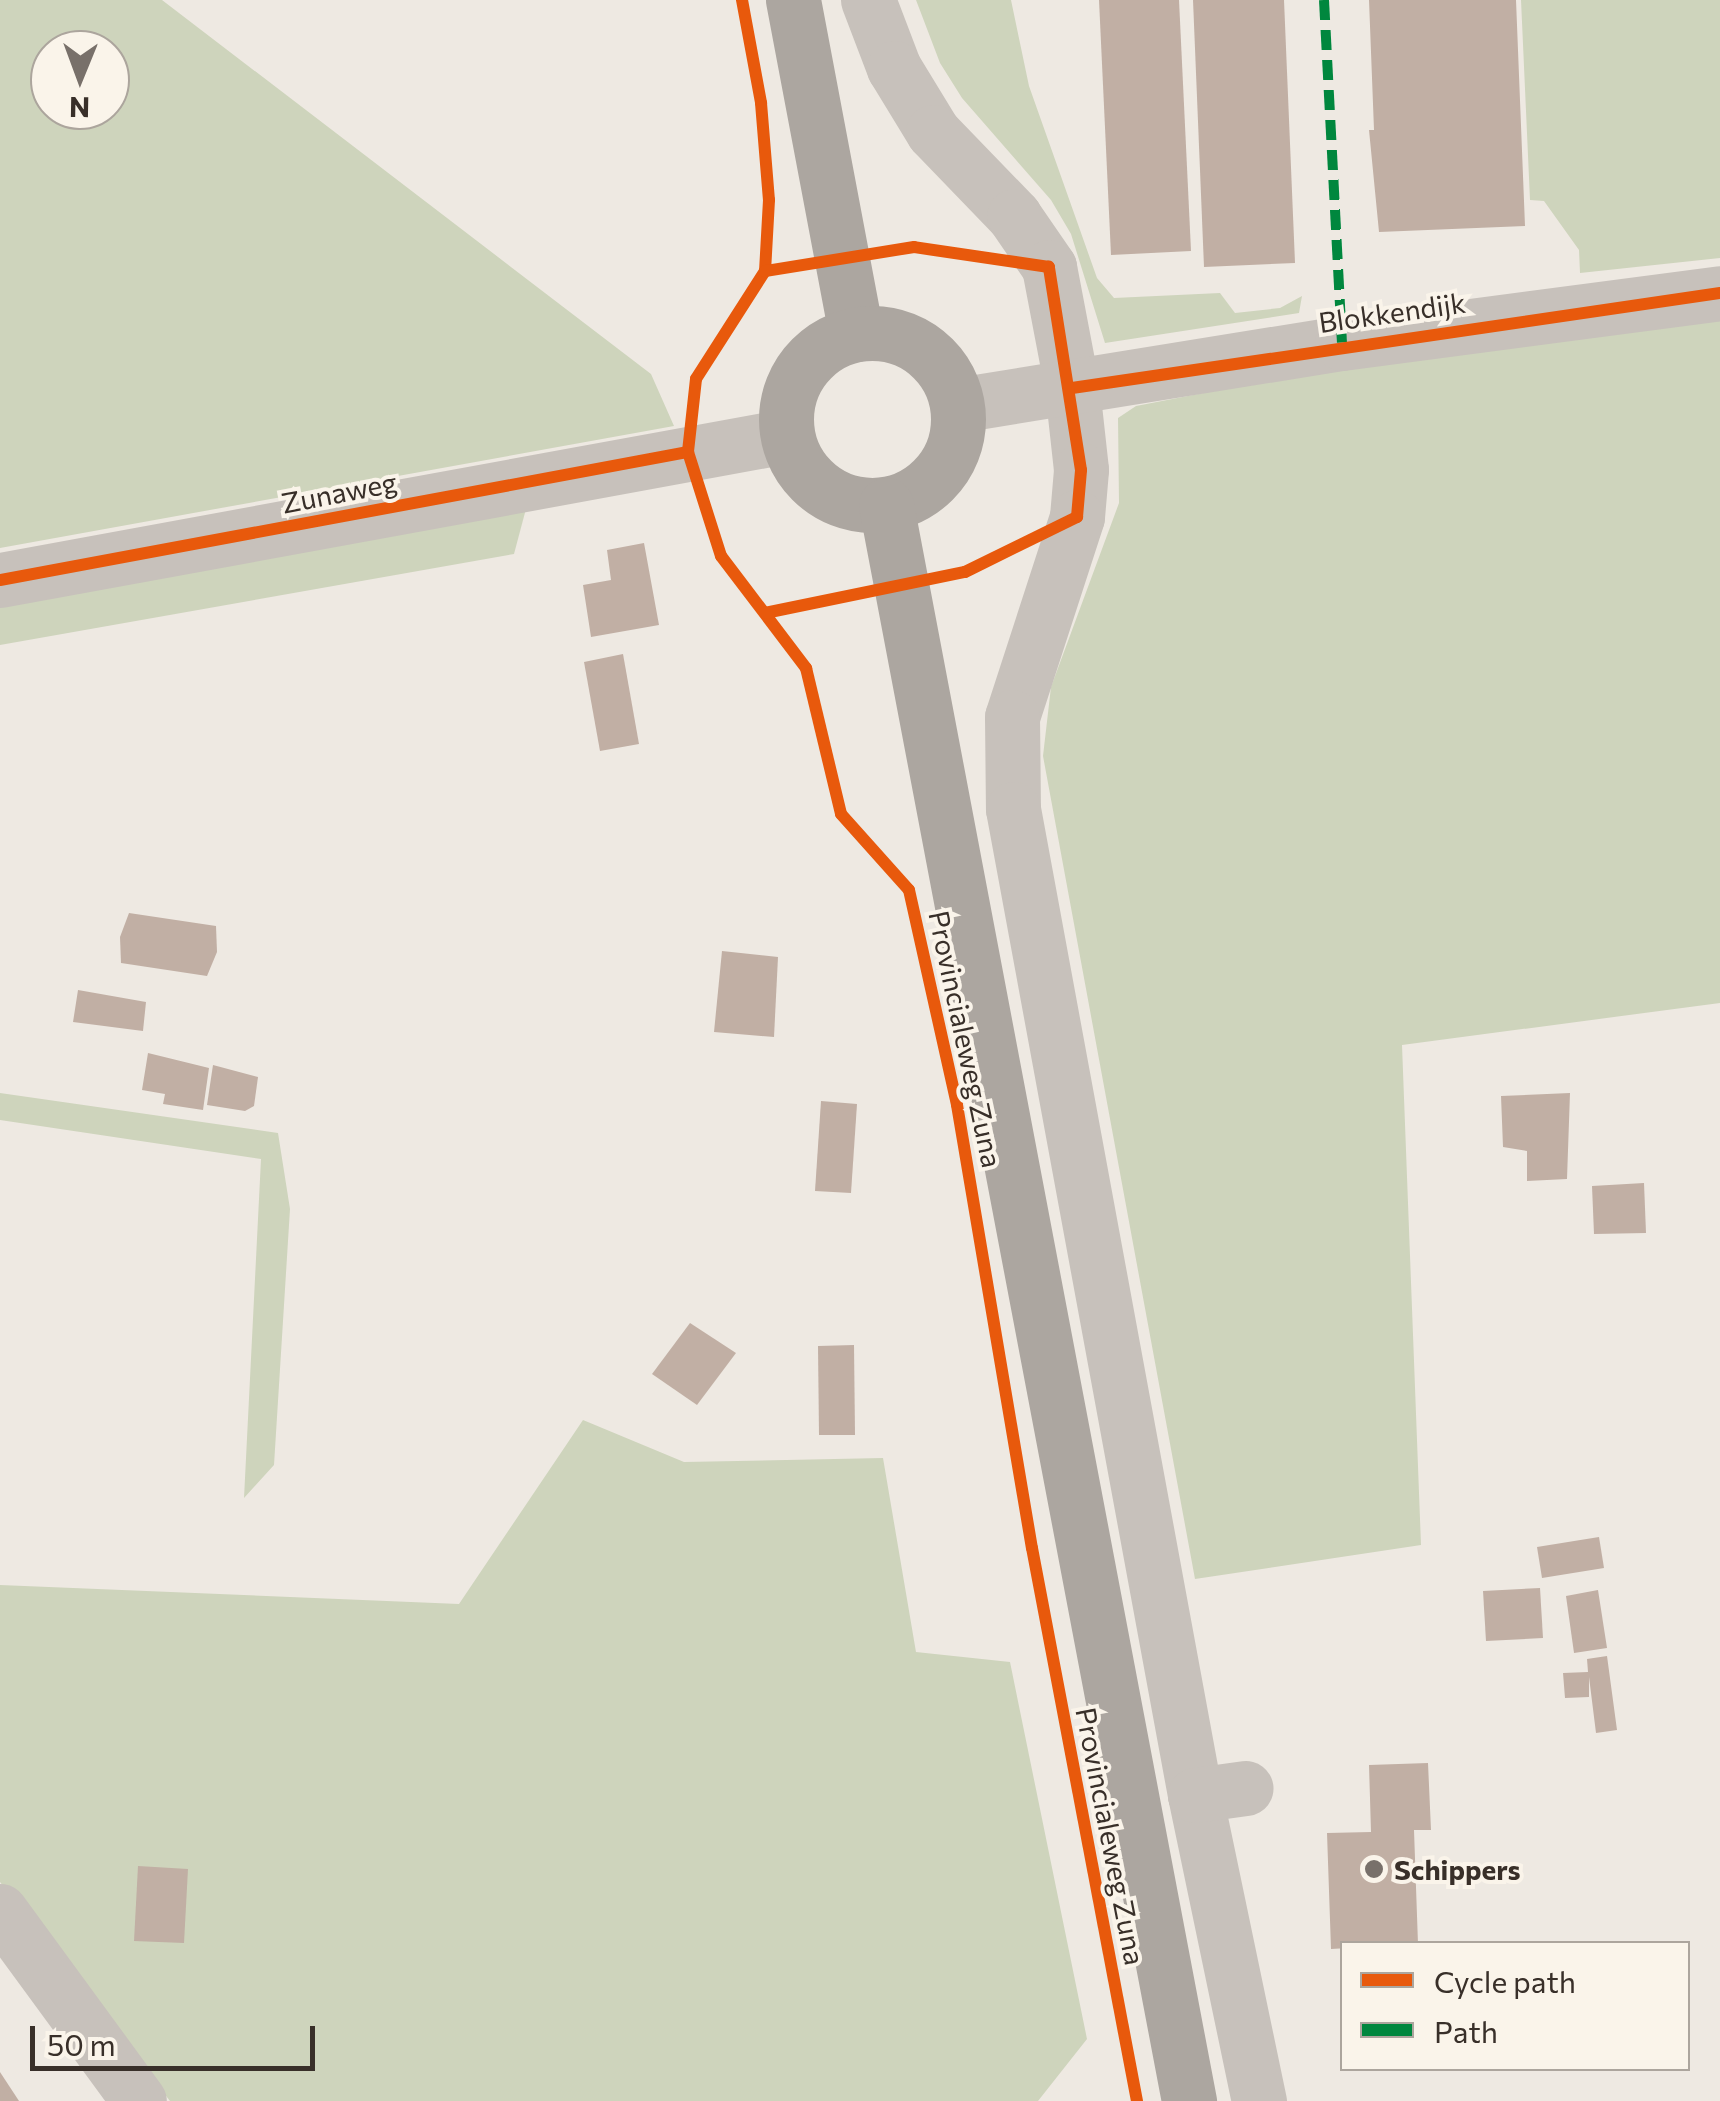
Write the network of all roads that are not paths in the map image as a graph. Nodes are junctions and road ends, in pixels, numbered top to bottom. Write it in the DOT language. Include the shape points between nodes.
graph roads {
  1 [pos="793,0"];
  2 [pos="868,0"];
  3 [pos="1720,292"];
  4 [pos="856,334"];
  5 [pos="1072,388"];
  6 [pos="958,405"];
  7 [pos="786,436"];
  8 [pos="886,505"];
  9 [pos="0,580"];
  10 [pos="0,1912"];
  11 [pos="139,2101"];
  12 [pos="1189,2101"];
  13 [pos="1260,2101"];
  1 -- 4 [label="main road"];
  2 -- 5 [label="street" via="894,68 933,132 1014,216 1050,267"];
  3 -- 5 [label="street, Blokkendijk"];
  4 -- 6 [label="main road" via="896,336 928,352 948,377"];
  4 -- 7 [label="main road" via="818,350 797,375"];
  5 -- 6 [label="street, Blokkendijk"];
  5 -- 13 [label="street" via="1081,470 1077,518 1012,717 1013,808 1220,1792"];
  6 -- 8 [label="main road" via="957,441 947,464 920,492"];
  7 -- 8 [label="main road" via="801,470 833,498"];
  7 -- 9 [label="street, Zunaweg"];
  8 -- 12 [label="main road, Provincialeweg Zuna"];
  10 -- 11 [label="street"];
}
